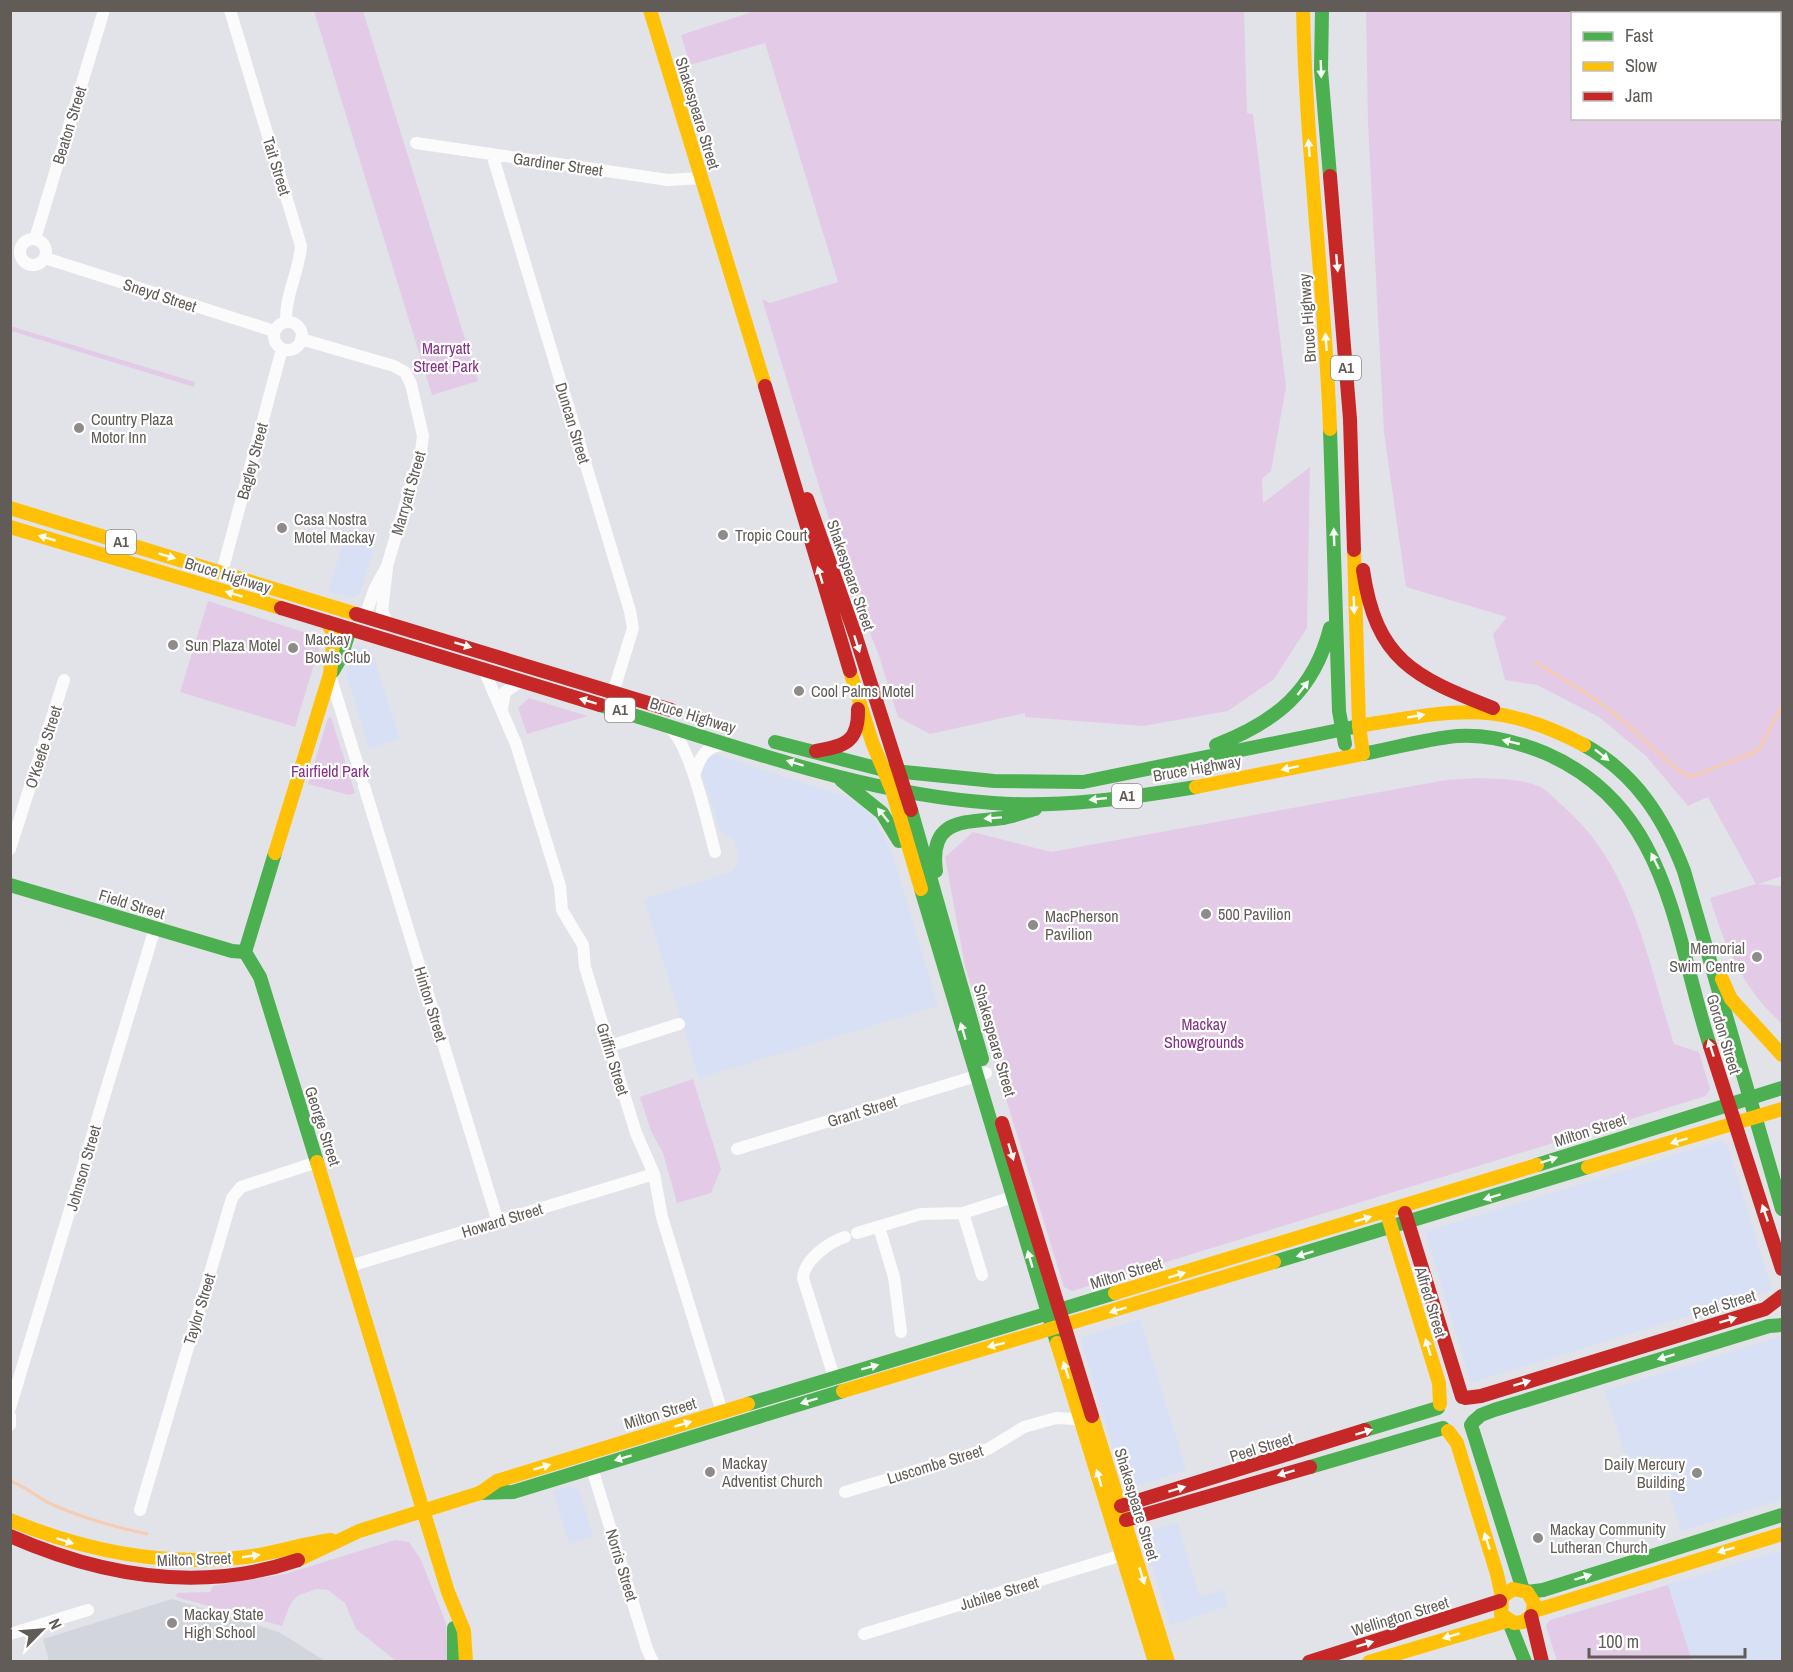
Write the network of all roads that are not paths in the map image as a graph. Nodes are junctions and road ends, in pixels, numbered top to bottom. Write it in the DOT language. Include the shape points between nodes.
graph roads {
  1 [pos="104,10"];
  2 [pos="230,10"];
  3 [pos="650,10"];
  4 [pos="1303,10"];
  5 [pos="1322,10"];
  6 [pos="416,143"];
  7 [pos="492,154"];
  8 [pos="701,178"];
  9 [pos="35,239"];
  10 [pos="15,249"];
  11 [pos="45,258"];
  12 [pos="286,322"];
  13 [pos="274,331"];
  14 [pos="301,339"];
  15 [pos="282,349"];
  16 [pos="1350,419"];
  17 [pos="779,431"];
  18 [pos="10,508"];
  19 [pos="10,527"];
  20 [pos="387,566"];
  21 [pos="227,574"];
  22 [pos="1335,596"];
  23 [pos="366,616"];
  24 [pos="327,622"];
  25 [pos="387,622"];
  26 [pos="350,629"];
  27 [pos="482,669"];
  28 [pos="330,674"];
  29 [pos="64,680"];
  30 [pos="522,681"];
  31 [pos="855,691"];
  32 [pos="613,693"];
  33 [pos="502,709"];
  34 [pos="690,716"];
  35 [pos="1519,718"];
  36 [pos="659,722"];
  37 [pos="1359,726"];
  38 [pos="1342,730"];
  39 [pos="756,736"];
  40 [pos="731,744"];
  41 [pos="809,752"];
  42 [pos="1364,754"];
  43 [pos="1347,757"];
  44 [pos="884,770"];
  45 [pos="898,772"];
  46 [pos="694,775"];
  47 [pos="834,775"];
  48 [pos="1036,781"];
  49 [pos="898,792"];
  50 [pos="1050,804"];
  51 [pos="10,849"];
  52 [pos="716,852"];
  53 [pos="914,865"];
  54 [pos="10,885"];
  55 [pos="1697,917"];
  56 [pos="155,928"];
  57 [pos="952,949"];
  58 [pos="245,952"];
  59 [pos="679,1024"];
  60 [pos="610,1046"];
  61 [pos="1782,1055"];
  62 [pos="981,1074"];
  63 [pos="1782,1088"];
  64 [pos="1749,1097"];
  65 [pos="1728,1104"];
  66 [pos="1782,1109"];
  67 [pos="1755,1118"];
  68 [pos="1735,1124"];
  69 [pos="737,1149"];
  70 [pos="317,1162"];
  71 [pos="654,1174"];
  72 [pos="1012,1197"];
  73 [pos="1403,1207"];
  74 [pos="1782,1209"];
  75 [pos="1386,1212"];
  76 [pos="963,1213"];
  77 [pos="498,1222"];
  78 [pos="1408,1223"];
  79 [pos="879,1227"];
  80 [pos="1391,1228"];
  81 [pos="350,1266"];
  82 [pos="1782,1269"];
  83 [pos="982,1275"];
  84 [pos="1782,1296"];
  85 [pos="1054,1312"];
  86 [pos="1782,1324"];
  87 [pos="1059,1328"];
  88 [pos="1692,1331"];
  89 [pos="901,1332"];
  90 [pos="1698,1348"];
  91 [pos="1618,1354"];
  92 [pos="1623,1370"];
  93 [pos="834,1377"];
  94 [pos="1074,1396"];
  95 [pos="1464,1397"];
  96 [pos="1439,1406"];
  97 [pos="10,1408"];
  98 [pos="722,1412"];
  99 [pos="10,1416"];
  100 [pos="1056,1418"];
  101 [pos="1472,1424"];
  102 [pos="10,1425"];
  103 [pos="1084,1425"];
  104 [pos="726,1426"];
  105 [pos="1446,1430"];
  106 [pos="587,1453"];
  107 [pos="592,1468"];
  108 [pos="480,1492"];
  109 [pos="845,1492"];
  110 [pos="1142,1500"];
  111 [pos="1121,1506"];
  112 [pos="140,1510"];
  113 [pos="424,1511"];
  114 [pos="1147,1514"];
  115 [pos="1782,1515"];
  116 [pos="10,1520"];
  117 [pos="1126,1520"];
  118 [pos="1116,1534"];
  119 [pos="1782,1534"];
  120 [pos="10,1536"];
  121 [pos="341,1539"];
  122 [pos="1128,1553"];
  123 [pos="1525,1591"];
  124 [pos="448,1592"];
  125 [pos="1501,1599"];
  126 [pos="88,1610"];
  127 [pos="1533,1614"];
  128 [pos="1508,1621"];
  129 [pos="10,1634"];
  130 [pos="864,1634"];
  131 [pos="454,1662"];
  132 [pos="466,1662"];
  133 [pos="653,1662"];
  134 [pos="1155,1662"];
  135 [pos="1168,1662"];
  136 [pos="1309,1662"];
  137 [pos="1368,1662"];
  138 [pos="1525,1662"];
  139 [pos="1542,1662"];
  1 -- 9 [label="street, Beaton Street"];
  2 -- 12 [label="street, Tait Street" via="301,246 300,262 285,304"];
  3 -- 8 [label="main road, Shakespeare Street"];
  22 -- 4 [label="main road, Bruce Highway / A1, one-way" via="1327,347 1305,97"];
  5 -- 16 [label="main road, A1, one-way" via="1321,70"];
  6 -- 7 [label="street, Gardiner Street"];
  7 -- 8 [label="street, Gardiner Street" via="679,181"];
  7 -- 32 [label="street, Duncan Street" via="630,610 633,628"];
  8 -- 17 [label="main road, Shakespeare Street"];
  9 -- 10 [label="street"];
  9 -- 11 [label="street" via="44,245"];
  10 -- 11 [label="street" via="29,265 38,265"];
  11 -- 13 [label="street, Sneyd Street"];
  12 -- 13 [label="street"];
  12 -- 14 [label="street" via="297,325"];
  13 -- 15 [label="street" via="274,342"];
  14 -- 15 [label="street" via="294,349"];
  14 -- 20 [label="street, Marryatt Street" via="394,366 405,372 411,384 422,422 421,453"];
  15 -- 21 [label="street, Bagley Street"];
  16 -- 35 [label="main road" via="1364,577 1370,609 1380,632 1413,672 1435,686"];
  16 -- 37 [label="main road, A1, one-way"];
  31 -- 17 [label="main road, Shakespeare Street, one-way"];
  17 -- 45 [label="main road, Shakespeare Street, one-way" via="834,570"];
  18 -- 21 [label="main road, Bruce Highway / A1, one-way"];
  24 -- 19 [label="main road, Bruce Highway / A1, one-way"];
  20 -- 23 [label="street, Marryatt Street"];
  20 -- 25 [label="street, Marryatt Street" via="382,610"];
  21 -- 23 [label="main road, Bruce Highway / A1"];
  21 -- 26 [label="main road" via="260,592 339,616"];
  22 -- 38 [label="main road, Bruce Highway / A1"];
  48 -- 22 [label="main road, A1, one-way" via="1215,745 1264,725 1284,709 1313,674 1328,639"];
  23 -- 25 [label="main road, Bruce Highway / A1"];
  23 -- 27 [label="main road" via="377,629"];
  24 -- 26 [label="main road, Bruce Highway / A1"];
  24 -- 28 [label="main road" via="334,635"];
  25 -- 32 [label="main road, Bruce Highway / A1, one-way"];
  26 -- 27 [label="main road, Bruce Highway / A1"];
  26 -- 28 [label="main road" via="341,657"];
  27 -- 30 [label="main road, Bruce Highway / A1"];
  27 -- 33 [label="street, Griffin Street"];
  28 -- 58 [label="main road"];
  28 -- 77 [label="street, Hinton Street"];
  29 -- 51 [label="street, O'Keefe Street"];
  30 -- 33 [label="street" via="505,692"];
  36 -- 30 [label="main road, Bruce Highway / A1, one-way"];
  31 -- 41 [label="main road" via="858,723 851,741"];
  31 -- 44 [label="main road, Shakespeare Street"];
  32 -- 34 [label="main road, Bruce Highway / A1"];
  33 -- 60 [label="street, Griffin Street" via="557,878 562,908 584,945 585,967"];
  37 -- 35 [label="main road, Gordon Street, one-way" via="1440,712 1480,711"];
  35 -- 55 [label="main road, Gordon Street, one-way" via="1560,732 1599,752 1637,787 1671,837"];
  36 -- 40 [label="main road, Bruce Highway / A1"];
  36 -- 46 [label="street" via="677,736"];
  37 -- 38 [label="main road, Bruce Highway / A1"];
  37 -- 42 [label="main road, A1"];
  38 -- 43 [label="main road, Bruce Highway / A1"];
  38 -- 48 [label="main road, Bruce Highway / A1" via="1083,782"];
  39 -- 41 [label="main road, Bruce Highway / A1"];
  40 -- 46 [label="street" via="701,755"];
  47 -- 40 [label="main road, Bruce Highway / A1, one-way"];
  41 -- 44 [label="main road, Bruce Highway / A1"];
  42 -- 43 [label="main road, Bruce Highway / A1"];
  65 -- 42 [label="main road, Gordon Street, one-way" via="1659,868 1639,830 1610,794 1570,764 1528,746 1491,737 1457,736"];
  43 -- 50 [label="main road, Bruce Highway / A1, one-way" via="1154,793"];
  44 -- 45 [label="main road, Bruce Highway / A1"];
  44 -- 49 [label="main road, Shakespeare Street"];
  45 -- 48 [label="main road, Bruce Highway / A1"];
  45 -- 49 [label="main road, Shakespeare Street"];
  46 -- 52 [label="street"];
  47 -- 49 [label="main road, Bruce Highway / A1"];
  53 -- 47 [label="main road, one-way" via="882,813"];
  49 -- 50 [label="main road, Bruce Highway / A1" via="972,802"];
  49 -- 53 [label="main road, Shakespeare Street"];
  49 -- 57 [label="main road, Shakespeare Street"];
  50 -- 57 [label="main road, one-way" via="1006,818 963,821 942,831 933,846"];
  62 -- 53 [label="main road, Shakespeare Street, one-way"];
  54 -- 56 [label="main road, Field Street"];
  55 -- 61 [label="main road" via="1731,999"];
  55 -- 64 [label="main road, Gordon Street"];
  56 -- 58 [label="main road, Field Street"];
  56 -- 97 [label="street, Johnson Street"];
  57 -- 62 [label="main road, Shakespeare Street"];
  58 -- 70 [label="main road, George Street" via="260,977"];
  59 -- 60 [label="street"];
  60 -- 71 [label="street, Griffin Street" via="636,1133"];
  62 -- 69 [label="street, Grant Street"];
  62 -- 72 [label="main road, Shakespeare Street"];
  62 -- 85 [label="main road, Shakespeare Street, one-way"];
  63 -- 64 [label="main road, Milton Street"];
  64 -- 65 [label="main road, Milton Street"];
  64 -- 67 [label="main road, Gordon Street"];
  65 -- 68 [label="main road, Gordon Street"];
  73 -- 65 [label="main road, Milton Street, one-way"];
  66 -- 67 [label="main road, Milton Street"];
  67 -- 68 [label="main road, Milton Street"];
  67 -- 74 [label="main road, Gordon Street"];
  68 -- 78 [label="main road, Milton Street, one-way"];
  82 -- 68 [label="main road, Gordon Street, one-way"];
  70 -- 81 [label="main road, George Street"];
  70 -- 112 [label="street, Taylor Street" via="241,1187 232,1198"];
  71 -- 77 [label="street, Howard Street"];
  71 -- 98 [label="street, Griffin Street" via="662,1217"];
  72 -- 76 [label="street"];
  85 -- 72 [label="main road, Shakespeare Street, one-way"];
  73 -- 75 [label="main road, Milton Street"];
  73 -- 78 [label="main road, Alfred Street"];
  75 -- 80 [label="main road, Alfred Street"];
  85 -- 75 [label="main road, Milton Street, one-way"];
  76 -- 79 [label="street" via="921,1214"];
  76 -- 83 [label="street"];
  77 -- 81 [label="street, Howard Street"];
  78 -- 80 [label="main road, Milton Street"];
  78 -- 95 [label="main road, Alfred Street"];
  79 -- 89 [label="street" via="894,1277"];
  79 -- 93 [label="street" via="851,1235 804,1269 803,1278"];
  80 -- 87 [label="main road, Milton Street, one-way"];
  96 -- 80 [label="main road, Alfred Street, one-way" via="1439,1383"];
  81 -- 113 [label="main road, George Street"];
  88 -- 84 [label="main road, Peel Street, one-way" via="1765,1309"];
  85 -- 87 [label="main road, Shakespeare Street"];
  93 -- 85 [label="main road, Milton Street, one-way"];
  86 -- 90 [label="main road, Peel Street"];
  94 -- 87 [label="main road, Shakespeare Street, one-way"];
  87 -- 104 [label="main road, Milton Street, one-way"];
  87 -- 111 [label="main road, Shakespeare Street"];
  88 -- 90 [label="main road"];
  88 -- 91 [label="main road, Peel Street"];
  90 -- 92 [label="main road, Peel Street, one-way"];
  91 -- 92 [label="main road"];
  95 -- 91 [label="main road, Peel Street, one-way" via="1481,1396"];
  92 -- 101 [label="main road, Peel Street" via="1494,1410"];
  93 -- 98 [label="main road, Milton Street"];
  94 -- 100 [label="street"];
  94 -- 103 [label="main road, Shakespeare Street"];
  95 -- 96 [label="main road" via="1449,1396"];
  95 -- 101 [label="main road" via="1475,1412"];
  96 -- 105 [label="main road" via="1438,1419"];
  110 -- 96 [label="main road, Peel Street, one-way"];
  98 -- 104 [label="main road"];
  106 -- 98 [label="main road, Milton Street, one-way"];
  99 -- 102 [label="street"];
  100 -- 103 [label="street" via="1076,1419"];
  100 -- 109 [label="street, Luscombe Street" via="1024,1428 988,1449"];
  101 -- 105 [label="main road" via="1463,1432"];
  101 -- 123 [label="main road" via="1515,1571"];
  118 -- 103 [label="main road, Shakespeare Street, one-way"];
  104 -- 107 [label="main road, Milton Street, one-way"];
  105 -- 114 [label="main road, Peel Street, one-way"];
  125 -- 105 [label="main road, one-way" via="1457,1443"];
  106 -- 107 [label="main road"];
  108 -- 106 [label="main road, Milton Street, one-way" via="497,1481"];
  107 -- 108 [label="main road, Milton Street" via="513,1492"];
  107 -- 133 [label="street, Norris Street"];
  108 -- 113 [label="main road, Milton Street"];
  110 -- 111 [label="main road, Peel Street"];
  110 -- 114 [label="main road"];
  111 -- 117 [label="main road, Shakespeare Street"];
  111 -- 118 [label="street" via="1115,1512"];
  113 -- 121 [label="main road, Milton Street"];
  113 -- 124 [label="main road, George Street"];
  114 -- 117 [label="main road, Peel Street"];
  123 -- 115 [label="main road, one-way" via="1543,1590"];
  116 -- 121 [label="main road, Milton Street, one-way" via="84,1548 151,1558 220,1560"];
  117 -- 122 [label="main road, Shakespeare Street"];
  118 -- 122 [label="main road, Shakespeare Street"];
  119 -- 127 [label="main road, one-way"];
  120 -- 121 [label="main road, Milton Street" via="101,1569 150,1577 210,1578 266,1570 300,1560"];
  122 -- 130 [label="street, Jubilee Street"];
  122 -- 134 [label="main road, Shakespeare Street"];
  122 -- 135 [label="main road, Shakespeare Street, one-way"];
  123 -- 125 [label="main road" via="1513,1589"];
  123 -- 127 [label="main road" via="1534,1603"];
  124 -- 131 [label="main road, George Street"];
  124 -- 132 [label="main road, George Street" via="464,1631"];
  125 -- 128 [label="main road" via="1500,1610"];
  136 -- 125 [label="main road, Wellington Street, one-way"];
  126 -- 129 [label="street"];
  127 -- 128 [label="main road" via="1519,1624"];
  127 -- 139 [label="main road"];
  128 -- 137 [label="main road, Wellington Street, one-way"];
  128 -- 138 [label="main road"];
}
